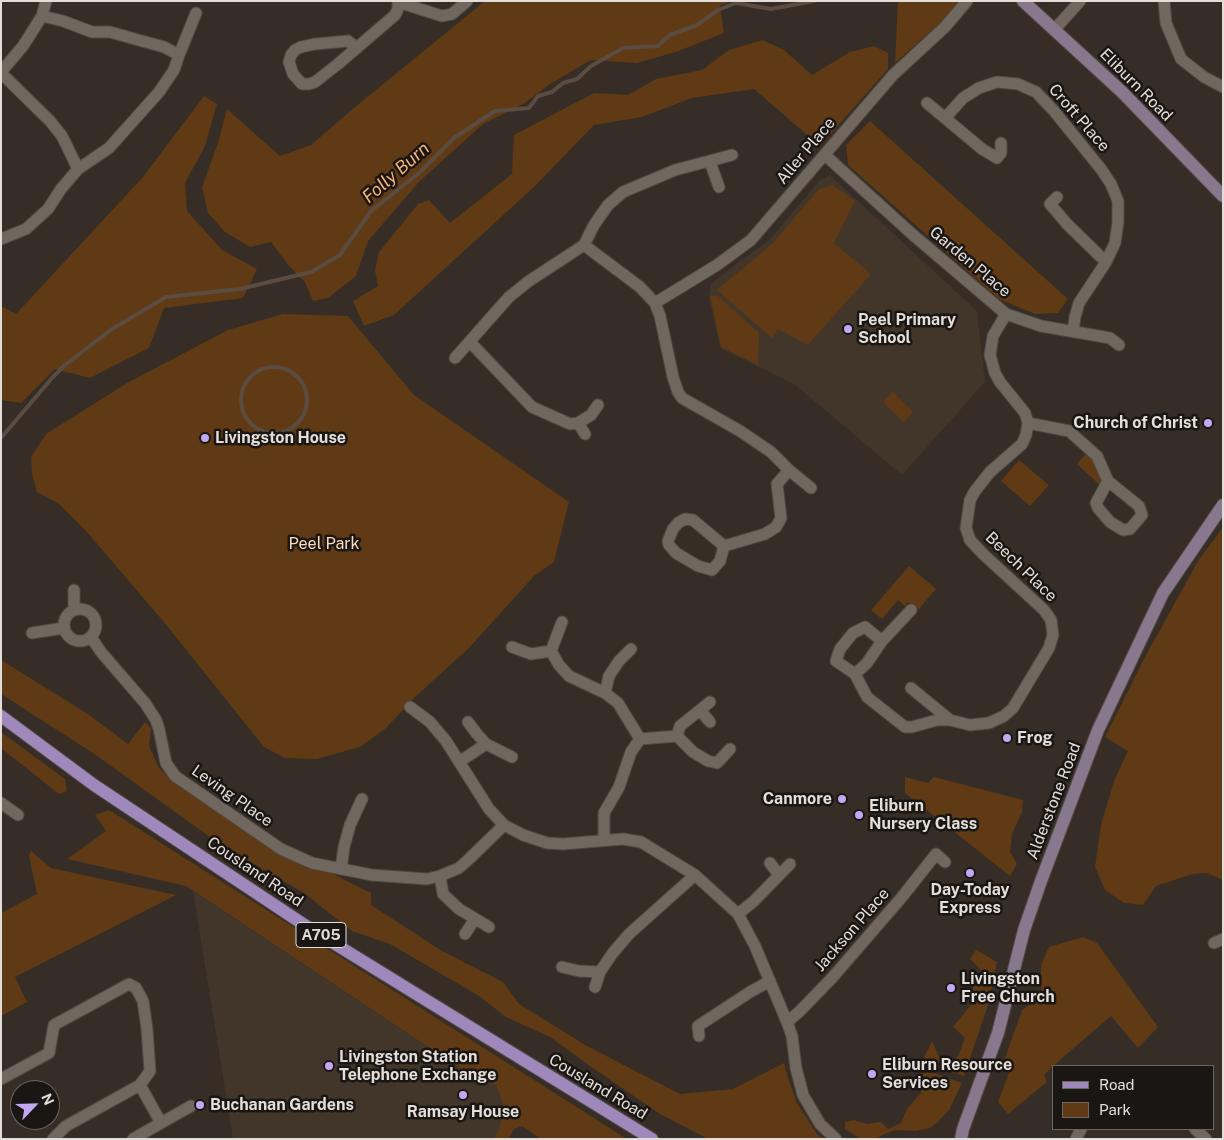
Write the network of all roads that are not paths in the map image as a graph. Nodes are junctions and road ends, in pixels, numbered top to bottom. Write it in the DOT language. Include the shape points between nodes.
graph roads {
  1 [pos="46,1"];
  2 [pos="467,1"];
  3 [pos="967,1"];
  4 [pos="1023,1"];
  5 [pos="1080,1"];
  6 [pos="1164,1"];
  7 [pos="398,2"];
  8 [pos="196,13"];
  9 [pos="42,16"];
  10 [pos="1055,29"];
  11 [pos="357,48"];
  12 [pos="179,55"];
  13 [pos="1,72"];
  14 [pos="1223,87"];
  15 [pos="927,103"];
  16 [pos="946,118"];
  17 [pos="1001,144"];
  18 [pos="732,155"];
  19 [pos="825,155"];
  20 [pos="710,162"];
  21 [pos="78,169"];
  22 [pos="719,187"];
  23 [pos="1223,196"];
  24 [pos="1057,197"];
  25 [pos="1,238"];
  26 [pos="584,245"];
  27 [pos="1106,262"];
  28 [pos="654,304"];
  29 [pos="1006,314"];
  30 [pos="1073,331"];
  31 [pos="470,342"];
  32 [pos="1120,345"];
  33 [pos="454,358"];
  34 [pos="598,404"];
  35 [pos="578,423"];
  36 [pos="1028,423"];
  37 [pos="585,434"];
  38 [pos="789,470"];
  39 [pos="1108,481"];
  40 [pos="811,488"];
  41 [pos="1223,505"];
  42 [pos="724,546"];
  43 [pos="74,590"];
  44 [pos="74,610"];
  45 [pos="911,610"];
  46 [pos="562,622"];
  47 [pos="64,628"];
  48 [pos="32,632"];
  49 [pos="91,637"];
  50 [pos="882,641"];
  51 [pos="512,647"];
  52 [pos="630,649"];
  53 [pos="551,651"];
  54 [pos="854,674"];
  55 [pos="911,688"];
  56 [pos="605,692"];
  57 [pos="710,702"];
  58 [pos="410,707"];
  59 [pos="700,710"];
  60 [pos="1,716"];
  61 [pos="950,720"];
  62 [pos="468,722"];
  63 [pos="710,722"];
  64 [pos="677,736"];
  65 [pos="640,739"];
  66 [pos="486,744"];
  67 [pos="730,749"];
  68 [pos="512,756"];
  69 [pos="459,762"];
  70 [pos="362,799"];
  71 [pos="1,803"];
  72 [pos="18,815"];
  73 [pos="504,825"];
  74 [pos="604,840"];
  75 [pos="937,855"];
  76 [pos="770,863"];
  77 [pos="790,864"];
  78 [pos="341,869"];
  79 [pos="779,875"];
  80 [pos="440,876"];
  81 [pos="695,876"];
  82 [pos="738,914"];
  83 [pos="475,919"];
  84 [pos="489,927"];
  85 [pos="465,934"];
  86 [pos="562,967"];
  87 [pos="600,972"];
  88 [pos="770,981"];
  89 [pos="594,987"];
  90 [pos="787,1022"];
  91 [pos="696,1028"];
  92 [pos="1,1079"];
  93 [pos="140,1085"];
  94 [pos="192,1106"];
  95 [pos="161,1123"];
  96 [pos="1196,1130"];
  97 [pos="960,1135"];
  98 [pos="53,1139"];
  99 [pos="132,1139"];
  100 [pos="652,1139"];
  101 [pos="836,1139"];
  102 [pos="1206,1139"];
  1 -- 9 [label="street"];
  2 -- 7 [label="street" via="452,14 442,16"];
  3 -- 19 [label="street, Aller Place" via="945,27 893,75"];
  4 -- 10 [label="street, Eliburn Road"];
  5 -- 10 [label="street"];
  6 -- 14 [label="street" via="1166,24 1181,59 1204,78"];
  7 -- 11 [label="street" via="395,15"];
  8 -- 12 [label="street"];
  9 -- 12 [label="street" via="92,32 126,36"];
  9 -- 13 [label="street"];
  10 -- 23 [label="street, Eliburn Road" via="1122,92"];
  11 -- 11 [label="street" via="309,84 297,80 289,62 296,50 315,44 348,41"];
  12 -- 21 [label="street" via="174,70 159,92 109,148"];
  13 -- 21 [label="street" via="62,136"];
  15 -- 16 [label="street"];
  16 -- 17 [label="street" via="997,158"];
  16 -- 27 [label="street, Croft Place" via="963,98 997,82 1018,84 1036,92 1076,136 1111,184 1118,201 1118,222 1115,243"];
  18 -- 20 [label="street"];
  19 -- 28 [label="street, Aller Place" via="751,240"];
  19 -- 29 [label="street, Garden Place"];
  20 -- 22 [label="street"];
  20 -- 26 [label="street" via="675,170 623,192 608,205"];
  21 -- 25 [label="street" via="48,209 26,229"];
  24 -- 27 [label="street" via="1050,204"];
  26 -- 28 [label="street" via="640,287"];
  26 -- 31 [label="street" via="510,297"];
  27 -- 30 [label="street, Croft Place" via="1079,303"];
  28 -- 38 [label="street" via="660,316 673,377 682,398 772,452"];
  29 -- 30 [label="street, Garden Place" via="1041,326"];
  29 -- 36 [label="street" via="993,336 990,355 1000,382"];
  30 -- 32 [label="street, Garden Place" via="1110,338"];
  31 -- 33 [label="street"];
  31 -- 35 [label="street" via="532,407 570,424"];
  34 -- 35 [label="street" via="592,415"];
  35 -- 37 [label="street"];
  36 -- 39 [label="street" via="1069,431 1097,456"];
  36 -- 61 [label="street, Beech Place" via="1022,444 990,472 970,500 966,528 970,540 983,554 1044,610 1053,634 1049,648 1013,708 1004,716 970,726"];
  38 -- 40 [label="street"];
  38 -- 42 [label="street" via="777,484 781,518 776,527 765,534"];
  41 -- 97 [label="street, Alderstone Road" via="1163,593 1098,730 1035,897 998,1032"];
  42 -- 42 [label="street" via="693,520 685,519 673,529 668,540 676,553 706,570 712,570 720,561"];
  43 -- 44 [label="street"];
  44 -- 47 [label="street" via="66,618"];
  44 -- 49 [label="street" via="85,610 94,616 96,627"];
  45 -- 50 [label="street"];
  46 -- 53 [label="street"];
  47 -- 48 [label="street"];
  47 -- 49 [label="street" via="69,637 77,641"];
  49 -- 78 [label="street, Leving Place" via="156,720 166,763 175,776 281,849 312,864"];
  50 -- 54 [label="street" via="867,663"];
  50 -- 54 [label="street, Beech Place" via="865,627 853,633 840,649 836,661"];
  51 -- 53 [label="street" via="531,654"];
  52 -- 56 [label="street" via="615,657"];
  53 -- 56 [label="street" via="569,676"];
  54 -- 61 [label="street, Beech Place" via="867,697 905,727"];
  55 -- 61 [label="street, Beech Place"];
  56 -- 65 [label="street" via="618,704"];
  57 -- 59 [label="street"];
  58 -- 69 [label="street" via="430,722"];
  59 -- 63 [label="street"];
  59 -- 64 [label="street" via="680,726"];
  60 -- 100 [label="main road, Cousland Road / A705" via="94,785 308,928"];
  62 -- 66 [label="street"];
  64 -- 65 [label="street"];
  64 -- 67 [label="street" via="708,761 717,763"];
  65 -- 74 [label="street" via="604,812"];
  66 -- 68 [label="street"];
  66 -- 69 [label="street"];
  69 -- 73 [label="street" via="489,809"];
  70 -- 78 [label="street" via="350,825"];
  71 -- 72 [label="street"];
  73 -- 74 [label="street" via="547,843"];
  73 -- 80 [label="street, Leving Place" via="459,868"];
  74 -- 81 [label="street" via="640,842"];
  75 -- 90 [label="street, Jackson Place" via="839,971"];
  76 -- 79 [label="street"];
  77 -- 79 [label="street"];
  78 -- 80 [label="street, Leving Place" via="399,878"];
  79 -- 82 [label="street"];
  80 -- 83 [label="street" via="443,894"];
  81 -- 82 [label="street"];
  81 -- 87 [label="street" via="629,934"];
  82 -- 88 [label="street"];
  83 -- 84 [label="street"];
  83 -- 85 [label="street"];
  86 -- 87 [label="street"];
  87 -- 89 [label="street"];
  88 -- 90 [label="street"];
  88 -- 91 [label="street"];
  90 -- 101 [label="street" via="803,1095 820,1124"];
  92 -- 93 [label="street" via="49,1053 54,1025 129,984 136,988 143,1002 147,1029 150,1071"];
  93 -- 95 [label="street"];
  93 -- 98 [label="street" via="66,1126"];
  94 -- 95 [label="street"];
  95 -- 99 [label="street"];
  96 -- 102 [label="street"];
}
